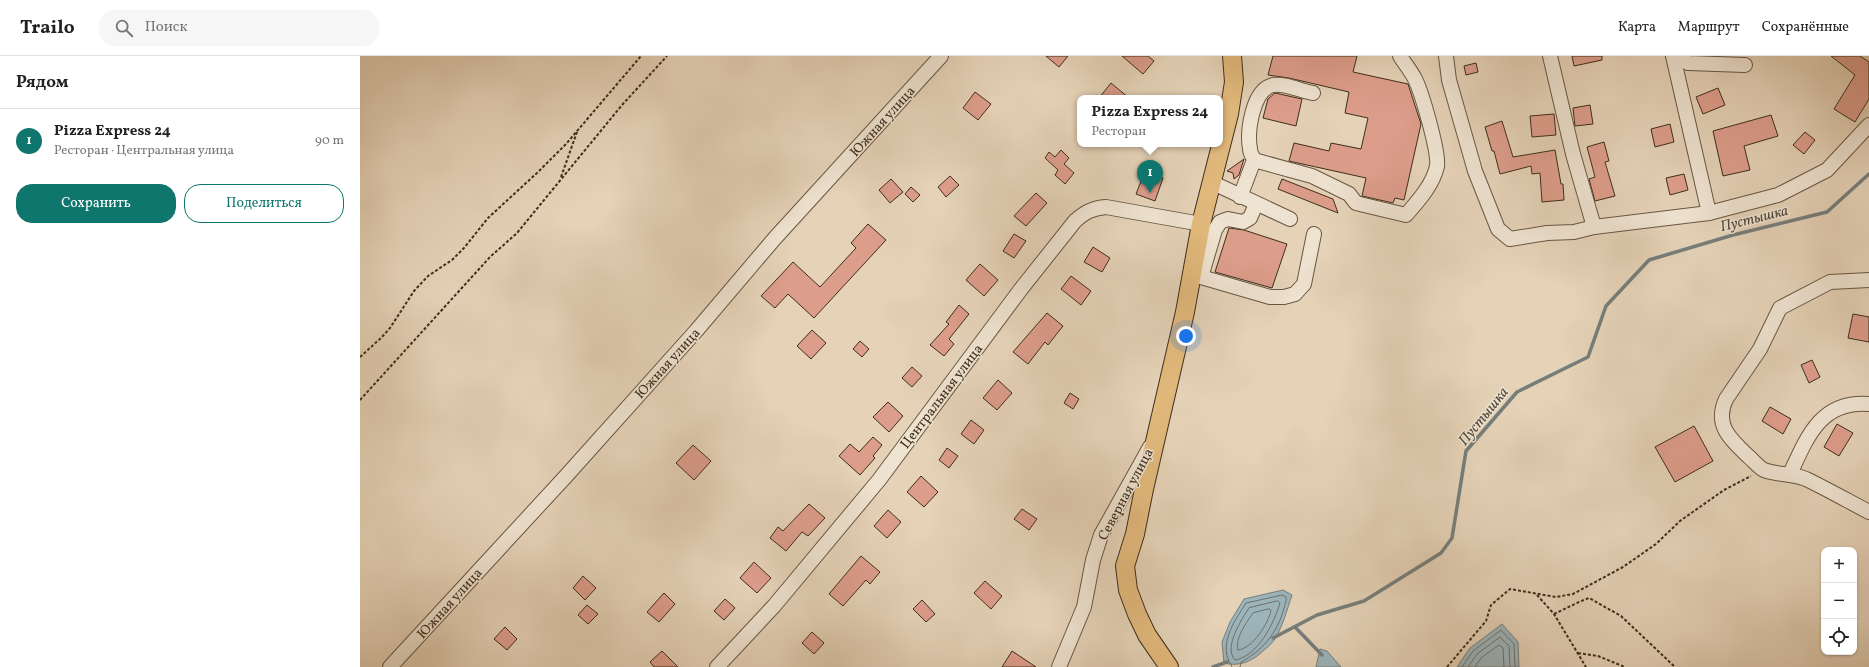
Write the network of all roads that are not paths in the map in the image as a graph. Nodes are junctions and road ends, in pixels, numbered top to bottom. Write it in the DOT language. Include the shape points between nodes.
graph roads {
  1 [pos="940,56"];
  2 [pos="1232,56"];
  3 [pos="1400,56"];
  4 [pos="1446,56"];
  5 [pos="1550,56"];
  6 [pos="1673,56"];
  7 [pos="1677,56"];
  8 [pos="1745,65"];
  9 [pos="1313,93"];
  10 [pos="1869,125"];
  11 [pos="1223,137"];
  12 [pos="1220,147"];
  13 [pos="1254,160"];
  14 [pos="1211,182"];
  15 [pos="1240,197"];
  16 [pos="1256,204"];
  17 [pos="1709,213"];
  18 [pos="1290,219"];
  19 [pos="1201,224"];
  20 [pos="1594,227"];
  21 [pos="1314,234"];
  22 [pos="1197,275"];
  23 [pos="1869,280"];
  24 [pos="1869,404"];
  25 [pos="1156,436"];
  26 [pos="1790,474"];
  27 [pos="1869,512"];
  28 [pos="390,667"];
  29 [pos="718,667"];
  30 [pos="1059,667"];
  31 [pos="1169,667"];
  1 -- 28 [label="street, Южная улица" via="775,238 567,475"];
  2 -- 11 [label="main road" via="1234,82"];
  3 -- 13 [label="street" via="1415,79 1421,96 1437,164 1421,197 1406,215 1356,203 1349,194 1312,176"];
  4 -- 20 [label="street" via="1449,80 1475,172 1498,229 1510,239 1574,232"];
  5 -- 20 [label="street" via="1573,154"];
  6 -- 17 [label="street"];
  7 -- 8 [label="street" via="1688,63"];
  9 -- 13 [label="street" via="1280,85 1272,86 1259,95 1251,115 1250,150"];
  10 -- 17 [label="street" via="1827,170 1778,195"];
  12 -- 14 [label="main road"];
  13 -- 15 [label="street"];
  14 -- 15 [label="street"];
  14 -- 19 [label="main road"];
  15 -- 16 [label="street"];
  16 -- 18 [label="street"];
  16 -- 22 [label="street" via="1250,218 1243,222 1228,219 1220,222"];
  17 -- 20 [label="street"];
  19 -- 22 [label="main road"];
  19 -- 29 [label="street, Центральная улица" via="1106,207 1084,212 1021,289 879,480 774,606"];
  21 -- 22 [label="street" via="1304,284 1295,294 1284,297 1270,296"];
  22 -- 25 [label="main road" via="1185,312"];
  23 -- 26 [label="street" via="1830,282 1780,308 1760,349 1726,399 1722,412 1723,428 1731,439 1764,470"];
  24 -- 26 [label="street" via="1857,403 1826,414 1817,423"];
  25 -- 30 [label="street, Северная улица" via="1101,535 1093,560 1084,607"];
  25 -- 31 [label="main road" via="1135,534 1125,566 1128,590 1137,614 1147,636"];
  26 -- 27 [label="street"];
}
